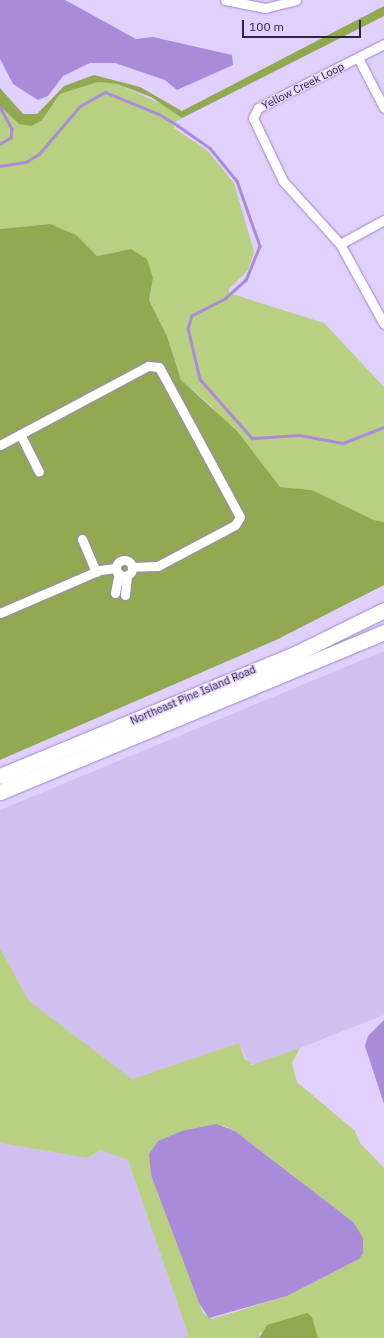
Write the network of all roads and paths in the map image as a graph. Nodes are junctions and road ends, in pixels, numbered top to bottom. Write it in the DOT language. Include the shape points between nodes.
graph roads {
  1 [pos="225,0"];
  2 [pos="296,0"];
  3 [pos="384,44"];
  4 [pos="358,58"];
  5 [pos="384,108"];
  6 [pos="384,220"];
  7 [pos="340,244"];
  8 [pos="384,324"];
  9 [pos="20,434"];
  10 [pos="0,445"];
  11 [pos="39,472"];
  12 [pos="82,539"];
  13 [pos="132,567"];
  14 [pos="96,572"];
  15 [pos="121,572"];
  16 [pos="120,594"];
  17 [pos="384,610"];
  18 [pos="0,613"];
  19 [pos="346,630"];
  20 [pos="384,632"];
  21 [pos="247,687"];
  22 [pos="0,776"];
  23 [pos="0,792"];
  1 -- 2 [label="street" via="265,8"];
  3 -- 4 [label="street, Yellow Creek Loop"];
  4 -- 5 [label="street"];
  4 -- 7 [label="street, Yellow Creek Loop" via="258,108 253,118 283,181"];
  6 -- 7 [label="street"];
  7 -- 8 [label="street, Yellow Creek Loop"];
  9 -- 10 [label="street"];
  9 -- 11 [label="street"];
  9 -- 13 [label="street" via="144,369 159,368 240,517 235,525 158,566"];
  12 -- 14 [label="street"];
  13 -- 15 [label="street"];
  13 -- 15 [label="street" via="125,559"];
  14 -- 15 [label="street"];
  14 -- 18 [label="street"];
  15 -- 16 [label="street"];
  17 -- 19 [label="main road, Northeast Pine Island Road"];
  19 -- 21 [label="main road" via="311,650 262,670 253,676"];
  19 -- 22 [label="main road, Northeast Pine Island Road"];
  20 -- 21 [label="main road, Northeast Pine Island Road"];
  21 -- 23 [label="main road, Northeast Pine Island Road"];
}
